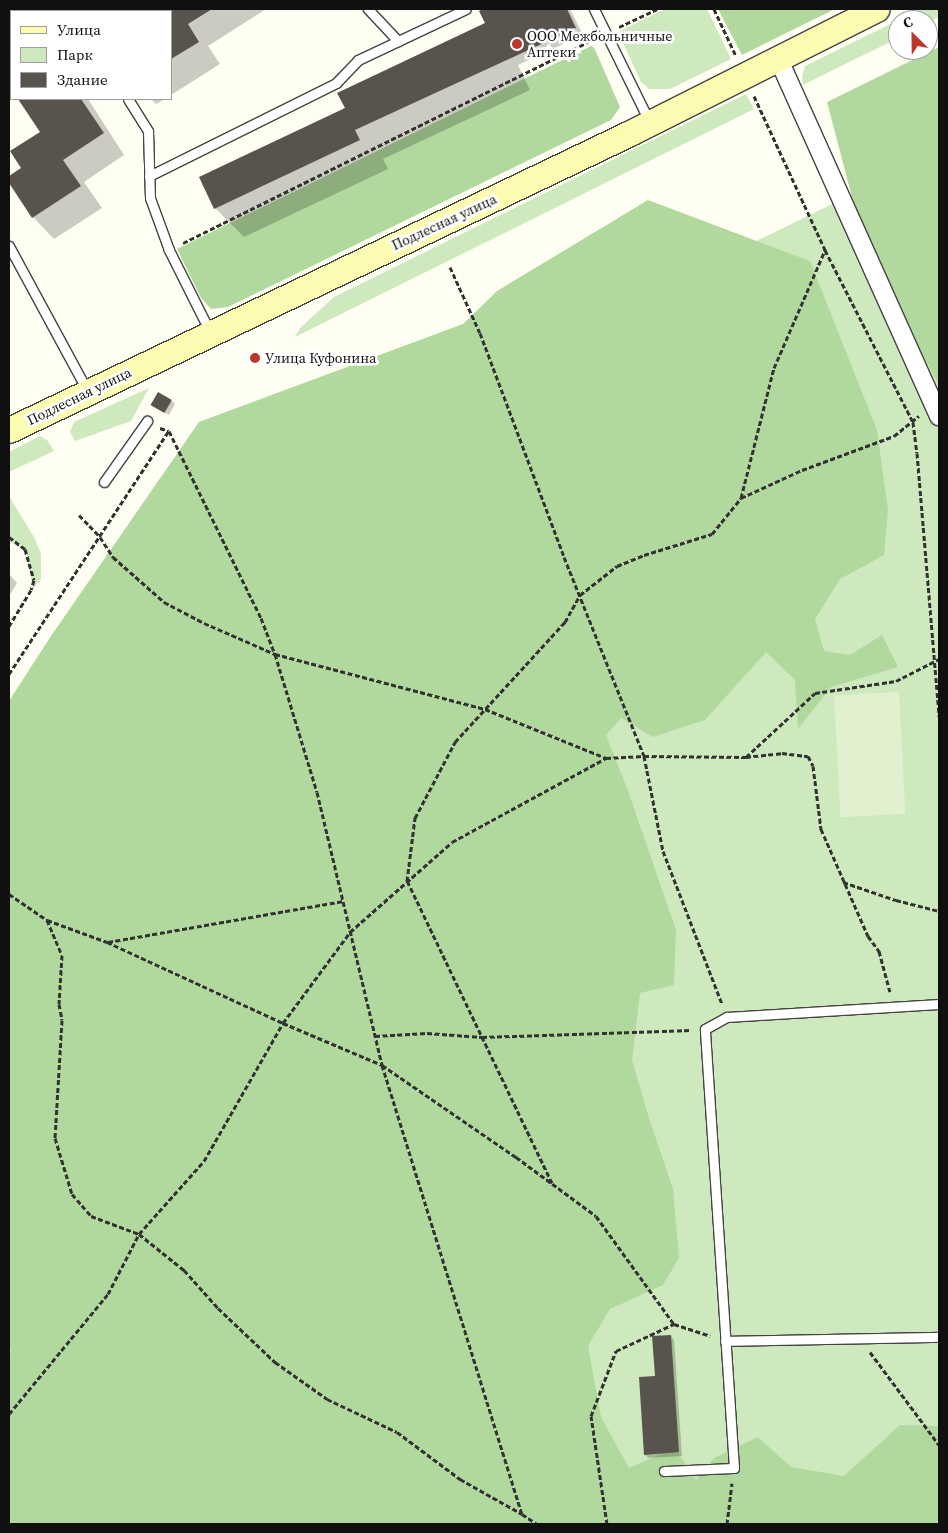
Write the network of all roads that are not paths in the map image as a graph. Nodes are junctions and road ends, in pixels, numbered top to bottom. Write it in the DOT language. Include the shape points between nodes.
graph roads {
  1 [pos="368,9"];
  2 [pos="466,9"];
  3 [pos="594,9"];
  4 [pos="877,9"];
  5 [pos="398,41"];
  6 [pos="778,58"];
  7 [pos="129,100"];
  8 [pos="650,123"];
  9 [pos="149,176"];
  10 [pos="9,246"];
  11 [pos="211,333"];
  12 [pos="88,392"];
  13 [pos="936,410"];
  14 [pos="147,421"];
  15 [pos="9,430"];
  16 [pos="104,482"];
  17 [pos="939,1004"];
  18 [pos="939,1337"];
  19 [pos="725,1341"];
  20 [pos="664,1470"];
  1 -- 5 [label="lane"];
  2 -- 5 [label="lane"];
  3 -- 8 [label="lane"];
  4 -- 6 [label="main road, Подлесная улица"];
  5 -- 9 [label="lane" via="358,60 336,83"];
  6 -- 8 [label="main road, Подлесная улица"];
  6 -- 13 [label="street"];
  7 -- 9 [label="lane" via="148,131"];
  8 -- 11 [label="main road, Подлесная улица"];
  9 -- 11 [label="lane" via="150,198 168,250"];
  10 -- 12 [label="lane" via="53,322"];
  11 -- 12 [label="main road, Подлесная улица"];
  12 -- 15 [label="main road, Подлесная улица"];
  14 -- 16 [label="lane"];
  17 -- 19 [label="lane" via="727,1017 706,1029"];
  18 -- 19 [label="lane"];
  19 -- 20 [label="lane" via="734,1468"];
}
